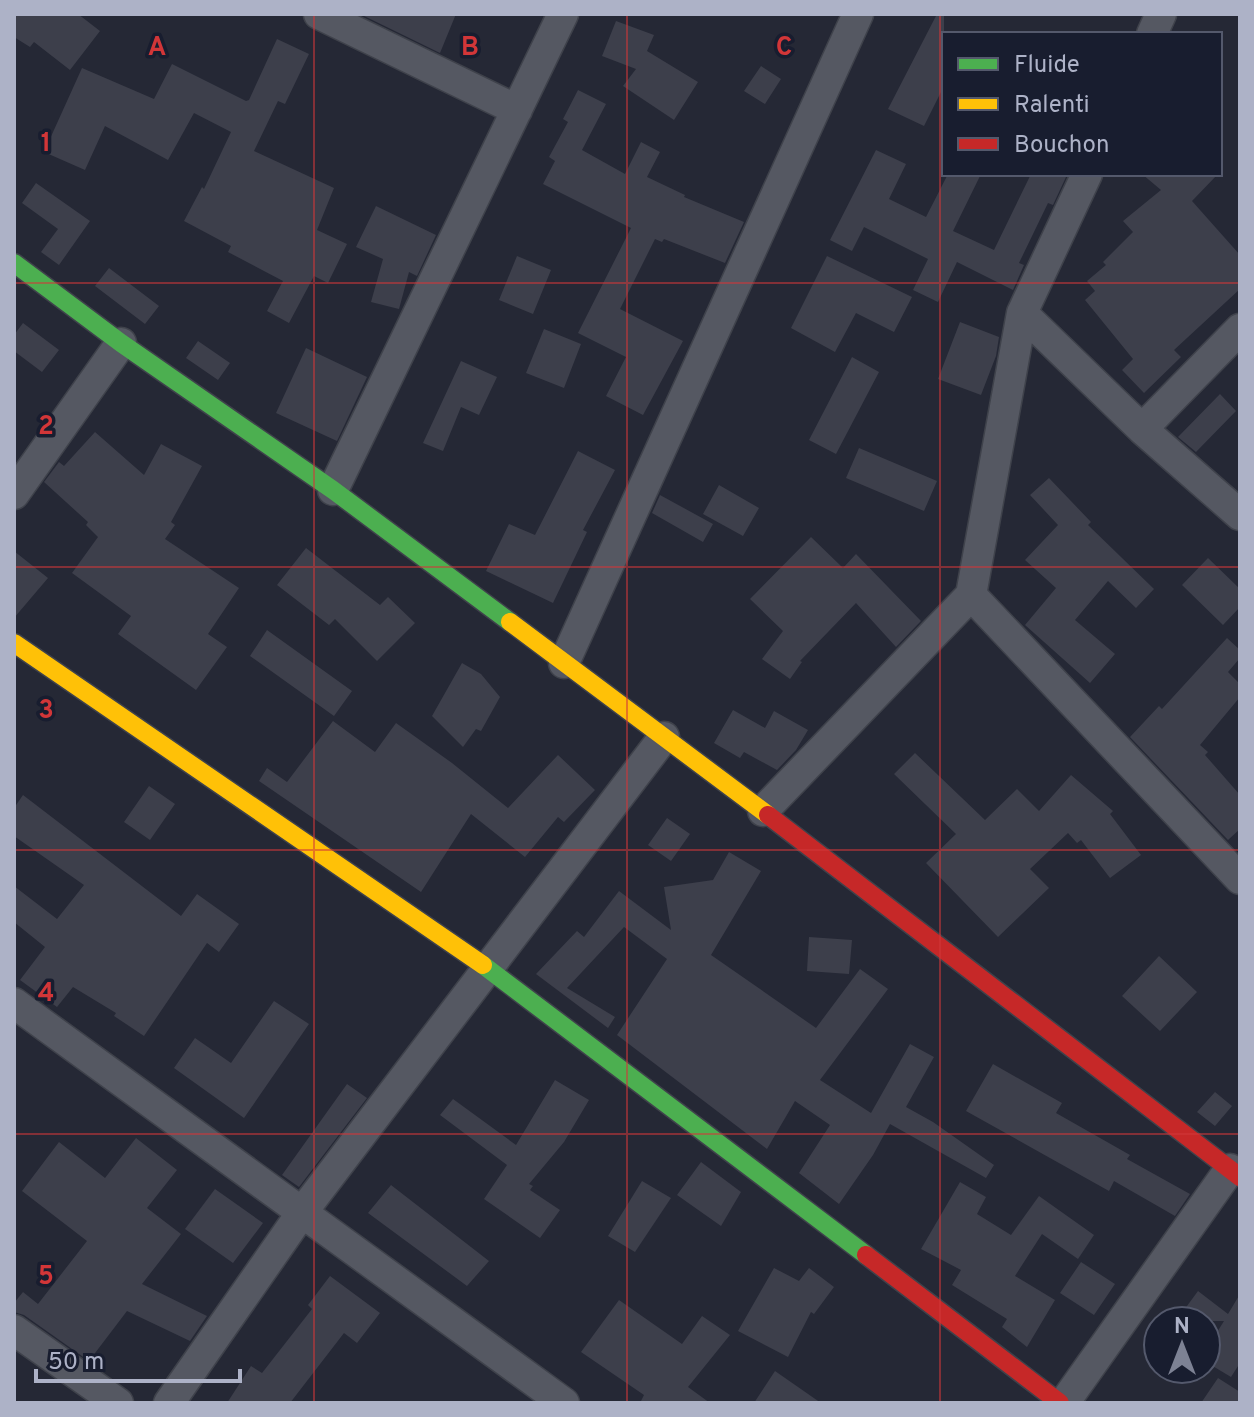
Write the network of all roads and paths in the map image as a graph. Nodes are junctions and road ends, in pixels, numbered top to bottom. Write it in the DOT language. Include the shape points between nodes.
graph roads {
  1 [pos="319,14"];
  2 [pos="563,14"];
  3 [pos="858,14"];
  4 [pos="517,110"];
  5 [pos="1086,176"];
  6 [pos="14,263"];
  7 [pos="1022,313"];
  8 [pos="1240,329"];
  9 [pos="121,343"];
  10 [pos="1142,429"];
  11 [pos="333,490"];
  12 [pos="14,494"];
  13 [pos="1238,509"];
  14 [pos="971,595"];
  15 [pos="14,643"];
  16 [pos="564,663"];
  17 [pos="664,737"];
  18 [pos="763,811"];
  19 [pos="1235,864"];
  20 [pos="486,967"];
  21 [pos="14,1003"];
  22 [pos="1235,1173"];
  23 [pos="303,1211"];
  24 [pos="14,1330"];
  25 [pos="118,1403"];
  26 [pos="169,1403"];
  27 [pos="564,1403"];
  28 [pos="1062,1403"];
  1 -- 4 [label="street"];
  2 -- 4 [label="street"];
  3 -- 16 [label="street"];
  4 -- 11 [label="street"];
  5 -- 7 [label="street"];
  6 -- 9 [label="street"];
  7 -- 10 [label="street"];
  7 -- 14 [label="street"];
  8 -- 10 [label="street"];
  9 -- 11 [label="street"];
  9 -- 12 [label="street"];
  10 -- 13 [label="street"];
  11 -- 16 [label="street"];
  14 -- 18 [label="street"];
  14 -- 19 [label="street"];
  15 -- 20 [label="street"];
  16 -- 17 [label="street"];
  17 -- 18 [label="street"];
  17 -- 20 [label="street"];
  18 -- 22 [label="street"];
  20 -- 23 [label="street"];
  20 -- 28 [label="street"];
  21 -- 23 [label="street"];
  22 -- 28 [label="street"];
  23 -- 26 [label="street"];
  23 -- 27 [label="street"];
  24 -- 25 [label="street"];
}
